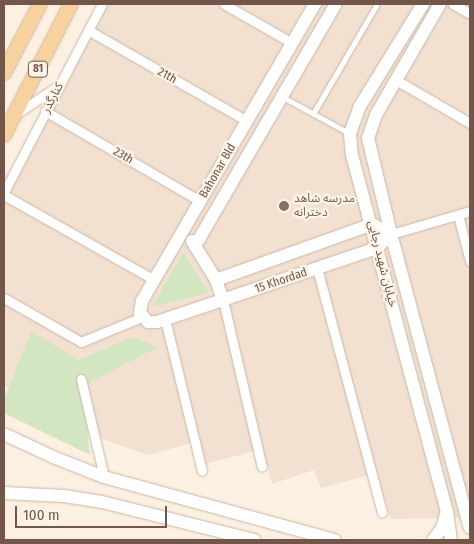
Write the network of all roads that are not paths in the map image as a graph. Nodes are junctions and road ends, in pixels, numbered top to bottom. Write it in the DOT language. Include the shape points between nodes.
graph roads {
  1 [pos="40,4"];
  2 [pos="71,4"];
  3 [pos="102,4"];
  4 [pos="224,4"];
  5 [pos="315,4"];
  6 [pos="336,4"];
  7 [pos="377,4"];
  8 [pos="423,4"];
  9 [pos="440,4"];
  10 [pos="453,4"];
  11 [pos="470,14"];
  12 [pos="88,30"];
  13 [pos="292,43"];
  14 [pos="4,73"];
  15 [pos="396,80"];
  16 [pos="60,84"];
  17 [pos="282,96"];
  18 [pos="46,112"];
  19 [pos="314,114"];
  20 [pos="14,116"];
  21 [pos="247,121"];
  22 [pos="470,123"];
  23 [pos="350,134"];
  24 [pos="4,135"];
  25 [pos="4,193"];
  26 [pos="200,202"];
  27 [pos="470,211"];
  28 [pos="458,215"];
  29 [pos="372,224"];
  30 [pos="184,228"];
  31 [pos="391,234"];
  32 [pos="195,246"];
  33 [pos="377,248"];
  34 [pos="470,261"];
  35 [pos="317,268"];
  36 [pos="154,280"];
  37 [pos="216,280"];
  38 [pos="4,298"];
  39 [pos="223,300"];
  40 [pos="142,317"];
  41 [pos="165,319"];
  42 [pos="80,378"];
  43 [pos="4,434"];
  44 [pos="262,467"];
  45 [pos="202,472"];
  46 [pos="104,476"];
  47 [pos="4,492"];
  48 [pos="382,512"];
  49 [pos="447,512"];
  50 [pos="470,528"];
  51 [pos="470,535"];
  52 [pos="254,540"];
  53 [pos="335,540"];
  54 [pos="434,540"];
  55 [pos="451,540"];
  56 [pos="470,540"];
  1 -- 14 [label="main road, 81"];
  2 -- 20 [label="main road, 81"];
  3 -- 12 [label="street, کنارگذر"];
  4 -- 13 [label="street"];
  5 -- 13 [label="street, Bahonar Bld"];
  6 -- 17 [label="street, Bahonar Bld"];
  7 -- 19 [label="lane"];
  8 -- 23 [label="street, خیابان شهید رجایی" via="360,106"];
  9 -- 15 [label="street, خیابان شهید رجایی"];
  10 -- 11 [label="street"];
  12 -- 16 [label="street, کنارگذر"];
  12 -- 21 [label="street, 21th"];
  13 -- 21 [label="street, Bahonar Bld"];
  15 -- 22 [label="street"];
  15 -- 31 [label="street, خیابان شهید رجایی" via="376,115 368,138"];
  16 -- 18 [label="street, کنارگذر"];
  16 -- 20 [label="street"];
  17 -- 19 [label="lane"];
  17 -- 32 [label="street, Bahonar Bld"];
  18 -- 25 [label="street, کنارگذر"];
  18 -- 26 [label="street, 23th"];
  19 -- 23 [label="lane"];
  20 -- 24 [label="main road, 81"];
  21 -- 26 [label="street, Bahonar Bld"];
  23 -- 29 [label="street, خیابان شهید رجایی" via="352,155"];
  25 -- 36 [label="street"];
  26 -- 30 [label="street, Bahonar Bld"];
  27 -- 28 [label="street, 15 Khordad"];
  28 -- 31 [label="street, 15 Khordad"];
  28 -- 34 [label="street"];
  29 -- 31 [label="street"];
  29 -- 33 [label="street, خیابان شهید رجایی"];
  29 -- 37 [label="street, 15 Khordad"];
  30 -- 32 [label="street"];
  30 -- 36 [label="street, Bahonar Bld"];
  31 -- 33 [label="street, 15 Khordad"];
  31 -- 50 [label="street, خیابان شهید رجایی"];
  32 -- 37 [label="street"];
  33 -- 35 [label="street, 15 Khordad"];
  33 -- 49 [label="street, خیابان شهید رجایی"];
  35 -- 39 [label="street, 15 Khordad"];
  35 -- 48 [label="street"];
  36 -- 40 [label="street, Bahonar Bld" via="140,305"];
  37 -- 39 [label="street"];
  38 -- 40 [label="street" via="82,342"];
  39 -- 41 [label="street, 15 Khordad"];
  39 -- 44 [label="street"];
  40 -- 41 [label="street" via="153,323"];
  41 -- 45 [label="street"];
  42 -- 46 [label="street"];
  43 -- 46 [label="street"];
  46 -- 53 [label="street"];
  47 -- 52 [label="street" via="102,502"];
  49 -- 54 [label="street"];
  49 -- 55 [label="street, خیابان شهید رجایی"];
  51 -- 56 [label="street"];
}
